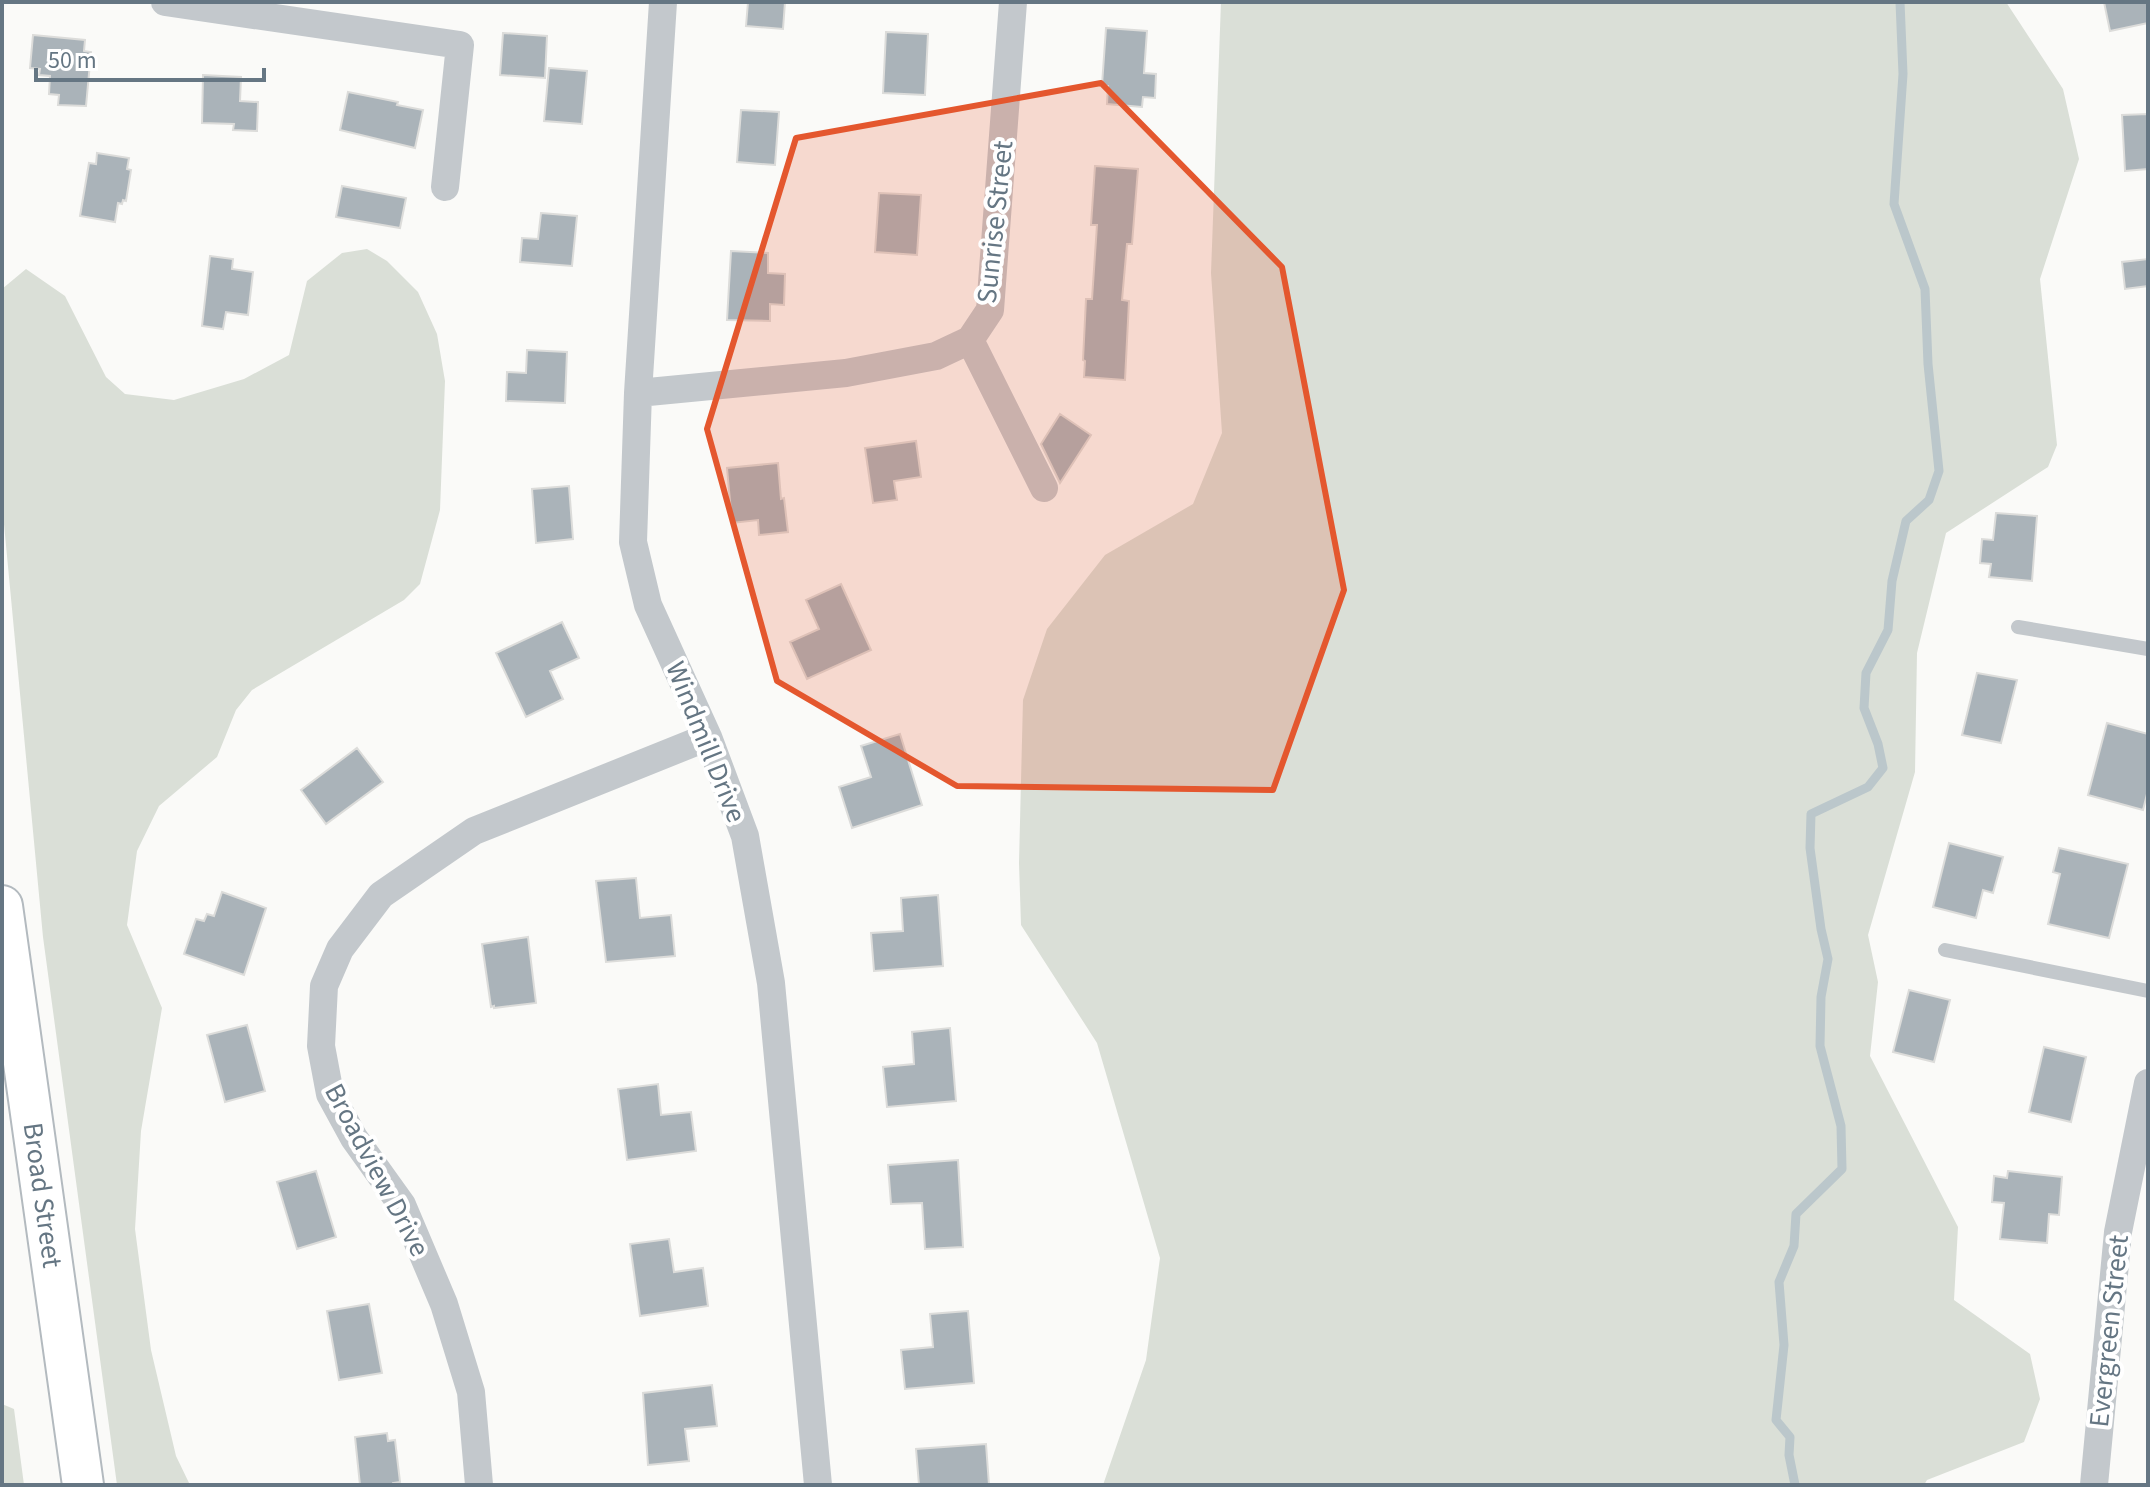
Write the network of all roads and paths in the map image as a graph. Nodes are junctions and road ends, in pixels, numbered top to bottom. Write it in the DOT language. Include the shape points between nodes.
graph roads {
  1 [pos="165,2"];
  2 [pos="663,2"];
  3 [pos="1013,2"];
  4 [pos="445,187"];
  5 [pos="970,340"];
  6 [pos="638,393"];
  7 [pos="1044,488"];
  8 [pos="2018,627"];
  9 [pos="2148,649"];
  10 [pos="708,737"];
  11 [pos="2,906"];
  12 [pos="1945,950"];
  13 [pos="2148,991"];
  14 [pos="2148,1083"];
  15 [pos="2143,1138"];
  16 [pos="83,1485"];
  17 [pos="479,1485"];
  18 [pos="818,1485"];
  19 [pos="2094,1485"];
  1 -- 4 [label="street" via="460,45"];
  2 -- 6 [label="street, Windmill Drive"];
  3 -- 5 [label="street, Sunrise Street" via="990,310"];
  5 -- 6 [label="street, Sunrise Street" via="936,356 846,373"];
  5 -- 7 [label="street"];
  6 -- 10 [label="street, Windmill Drive" via="633,542 648,605"];
  8 -- 9 [label="lane"];
  10 -- 17 [label="street, Broadview Drive" via="474,831 381,895 340,949 324,986 321,1046 330,1094 402,1205 444,1304 471,1392"];
  10 -- 18 [label="street, Windmill Drive" via="745,836 771,983"];
  11 -- 16 [label="street, Broad Street"];
  12 -- 13 [label="lane"];
  14 -- 15 [label="street, Evergreen Street"];
  15 -- 19 [label="street, Evergreen Street" via="2118,1232"];
}
